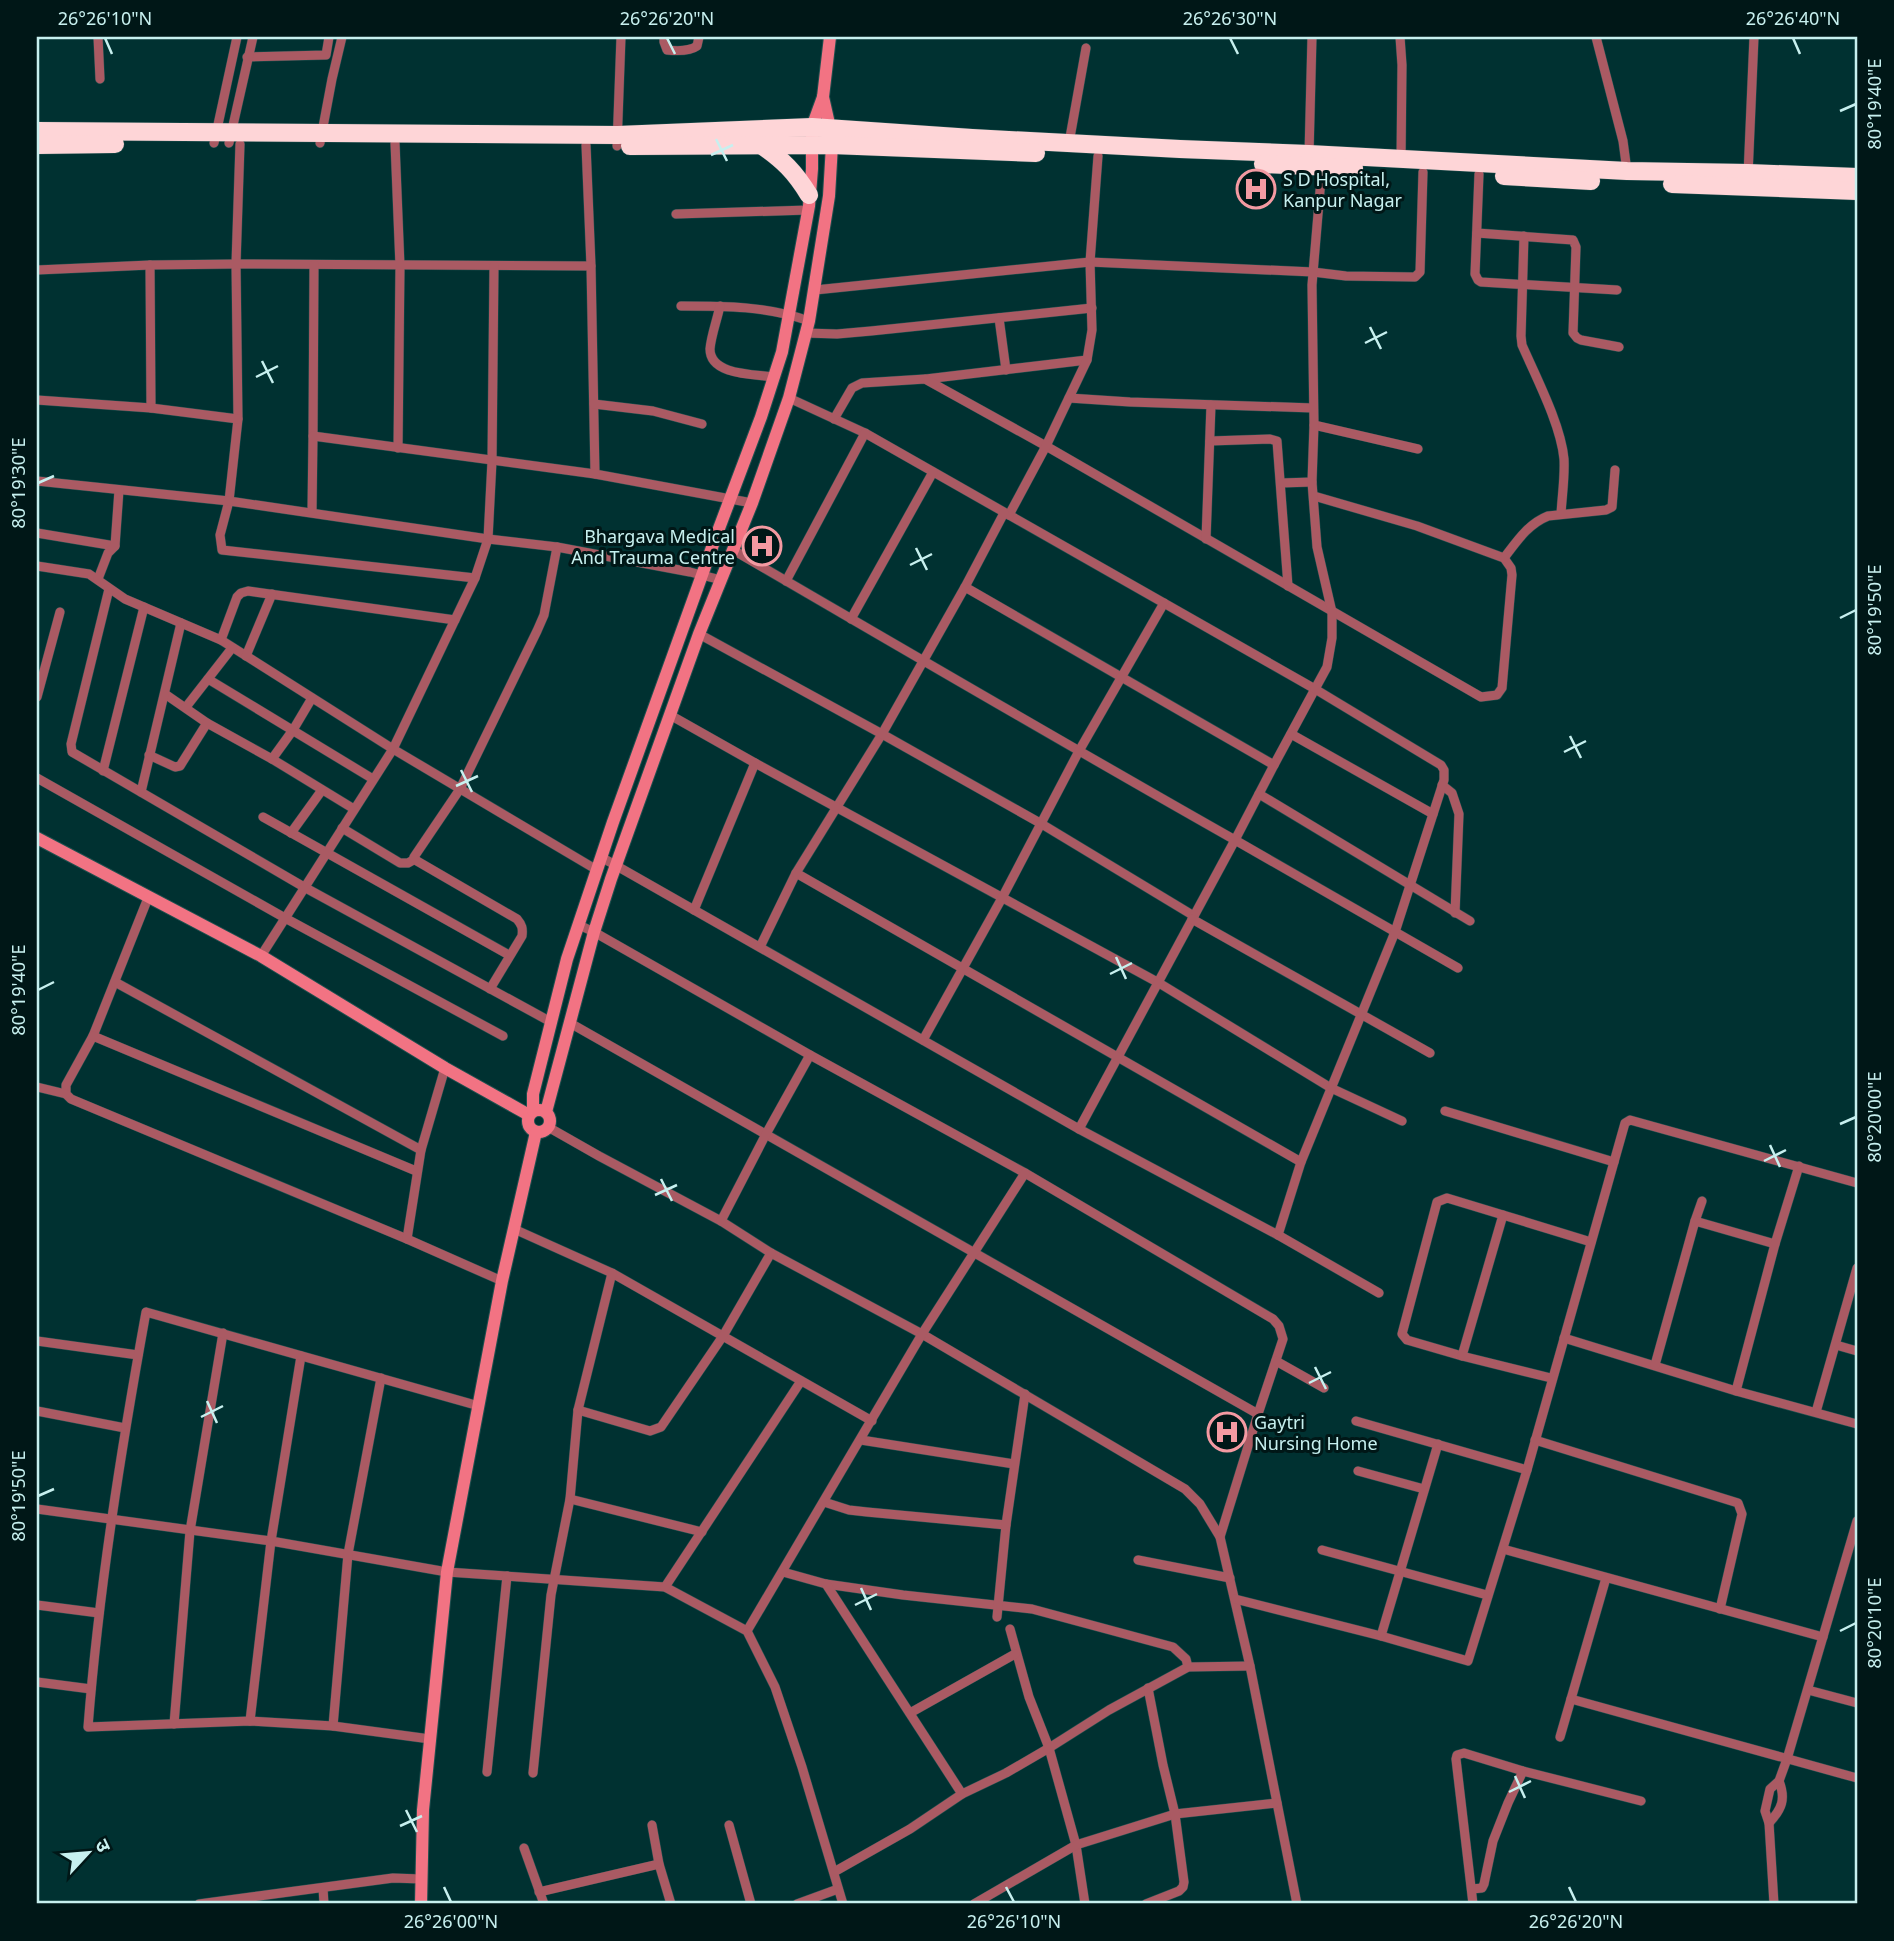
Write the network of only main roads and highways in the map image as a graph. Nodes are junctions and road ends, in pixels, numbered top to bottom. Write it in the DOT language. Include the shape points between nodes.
graph roads {
  1 [pos="37,131"];
  2 [pos="831,136"];
  3 [pos="321,138"];
  4 [pos="226,139"];
  5 [pos="617,140"];
  6 [pos="37,145"];
  7 [pos="761,145"];
  8 [pos="1857,177"];
  9 [pos="1748,179"];
  10 [pos="1857,191"];
  11 [pos="808,202"];
  1 -- 4 [label="highway"];
  2 -- 5 [label="highway" via="812,127"];
  2 -- 7 [label="highway" via="812,145"];
  2 -- 9 [label="highway" via="1309,153"];
  2 -- 9 [label="highway" via="1098,156 1625,183"];
  3 -- 4 [label="highway"];
  3 -- 5 [label="highway"];
  3 -- 5 [label="highway" via="586,145"];
  4 -- 6 [label="highway"];
  5 -- 7 [label="highway"];
  7 -- 11 [label="highway" via="794,172"];
  8 -- 9 [label="highway"];
  9 -- 10 [label="highway"];
}
